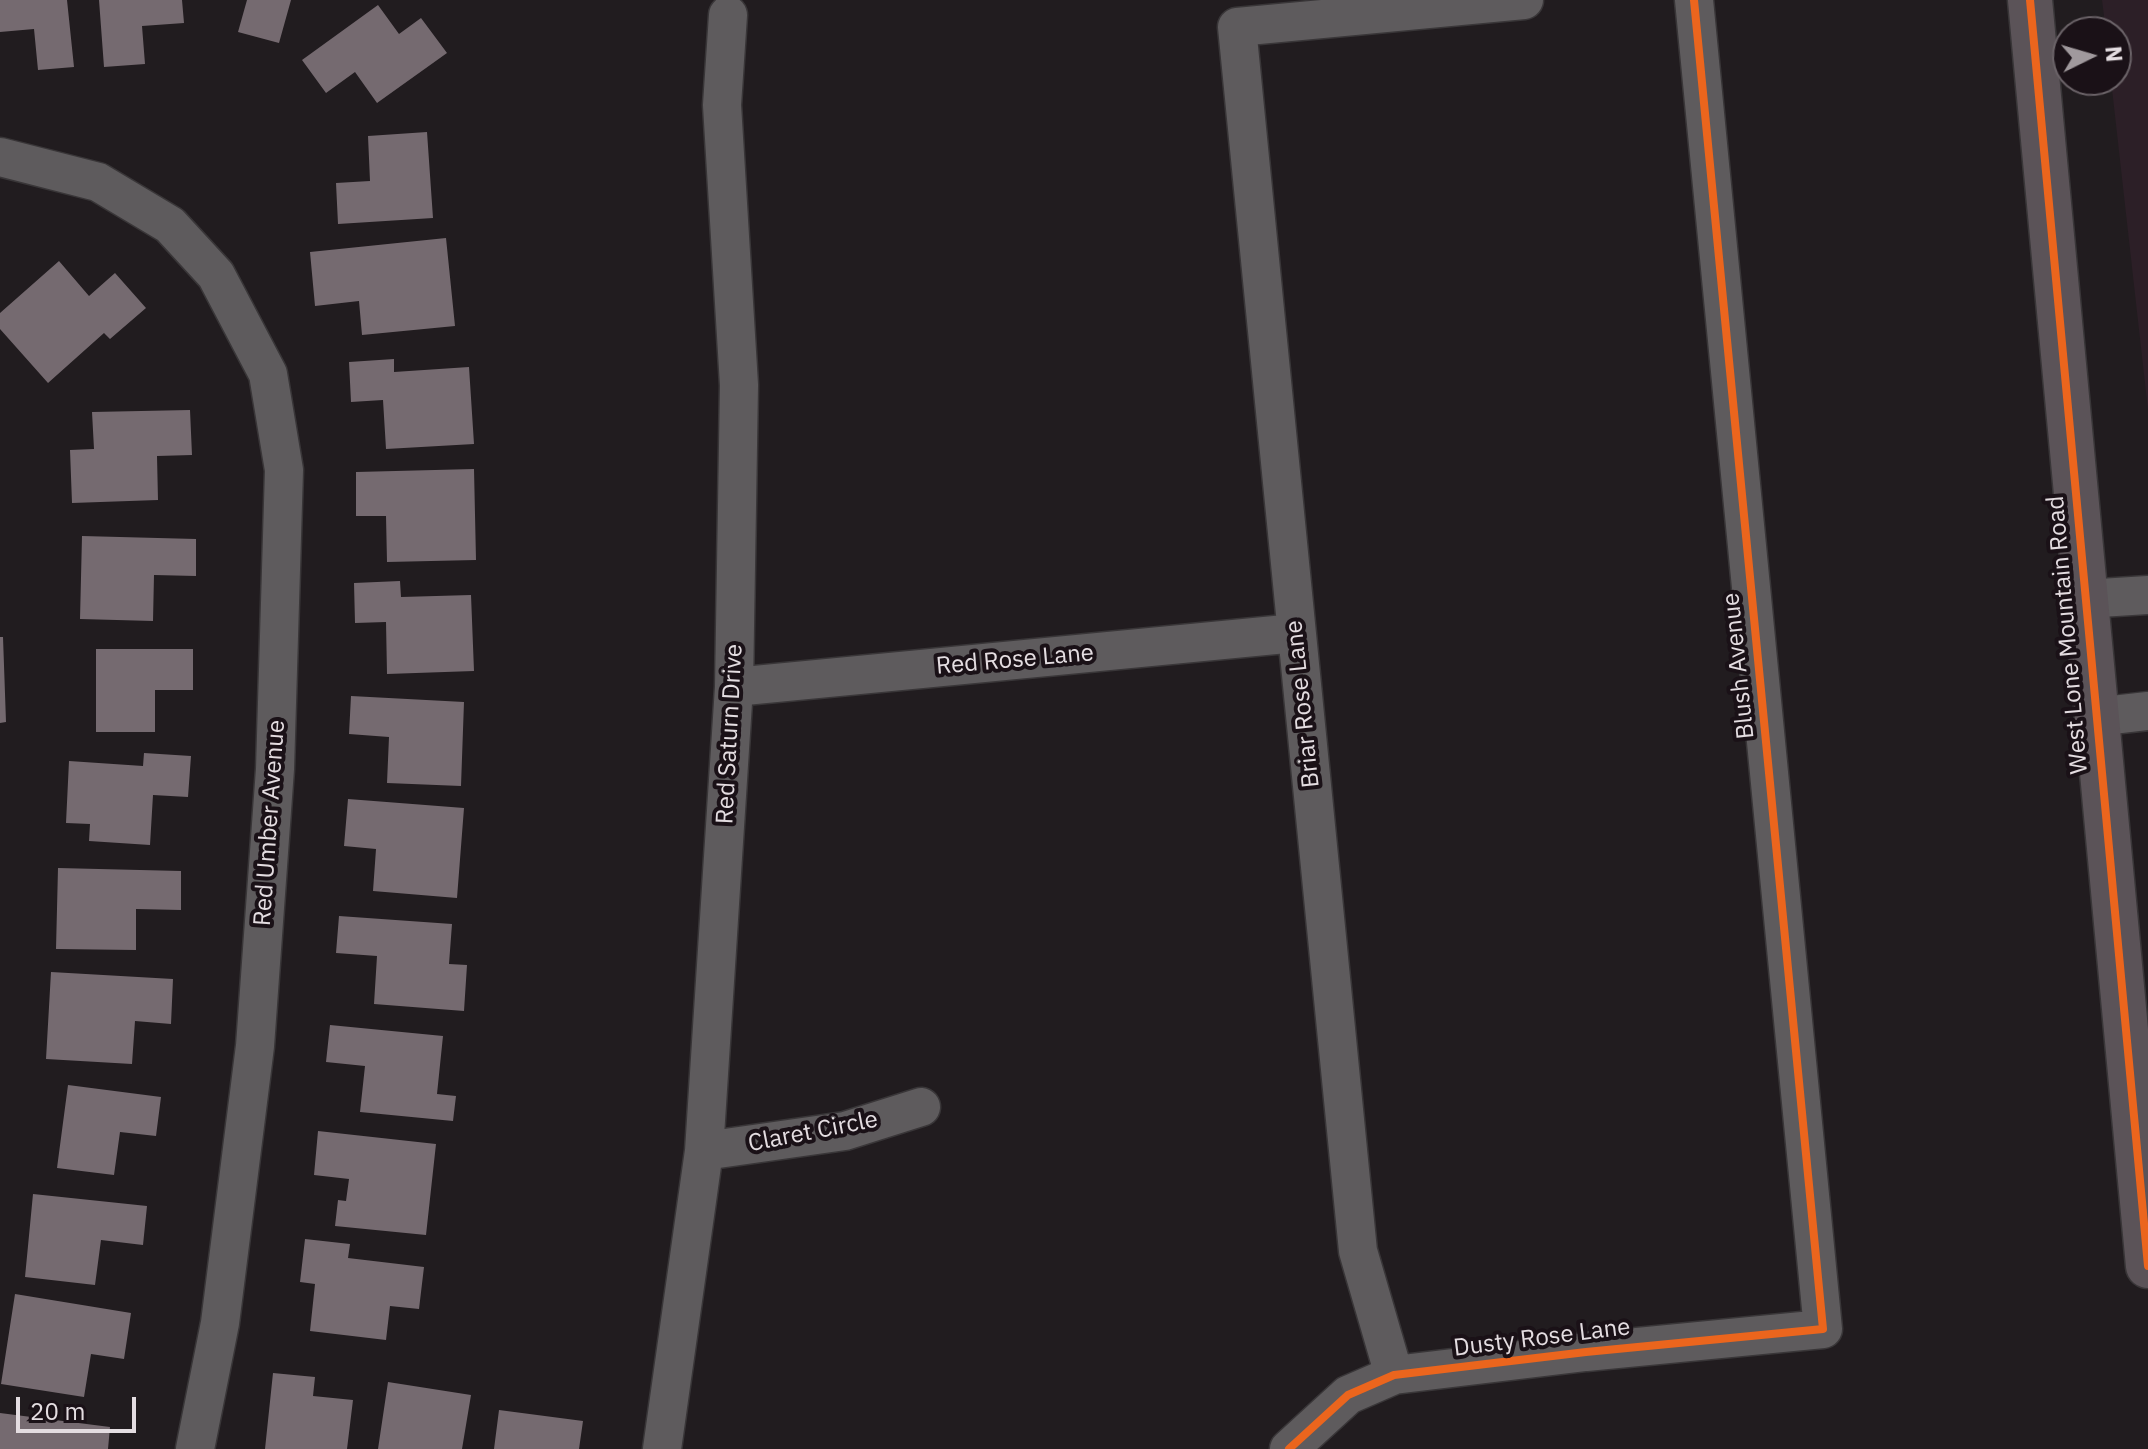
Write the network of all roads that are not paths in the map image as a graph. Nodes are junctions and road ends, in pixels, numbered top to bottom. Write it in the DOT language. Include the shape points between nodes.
graph roads {
  1 [pos="1524,0"];
  2 [pos="1694,0"];
  3 [pos="2030,0"];
  4 [pos="728,15"];
  5 [pos="0,157"];
  6 [pos="2148,595"];
  7 [pos="2084,599"];
  8 [pos="1296,633"];
  9 [pos="734,687"];
  10 [pos="2148,711"];
  11 [pos="2095,717"];
  12 [pos="921,1107"];
  13 [pos="704,1151"];
  14 [pos="2148,1266"];
  15 [pos="1823,1329"];
  16 [pos="1394,1375"];
  17 [pos="195,1449"];
  18 [pos="662,1449"];
  19 [pos="1289,1449"];
  1 -- 8 [label="street, Briar Rose Lane" via="1237,27"];
  2 -- 15 [label="street, Blush Avenue"];
  3 -- 7 [label="main road, West Lone Mountain Road"];
  4 -- 9 [label="street, Red Saturn Drive" via="722,105 739,385"];
  5 -- 17 [label="street, Red Umber Avenue" via="98,182 170,225 216,275 268,374 284,470 275,769 255,1046 220,1323"];
  6 -- 7 [label="street"];
  7 -- 11 [label="main road, West Lone Mountain Road"];
  8 -- 9 [label="street, Red Rose Lane"];
  8 -- 16 [label="street, Briar Rose Lane" via="1358,1251"];
  9 -- 13 [label="street, Red Saturn Drive"];
  10 -- 11 [label="street"];
  11 -- 14 [label="main road, West Lone Mountain Road"];
  12 -- 13 [label="street, Claret Circle" via="845,1131"];
  13 -- 18 [label="street, Red Saturn Drive"];
  15 -- 16 [label="street, Dusty Rose Lane"];
  16 -- 19 [label="street, Dusty Rose Lane" via="1348,1395"];
}
